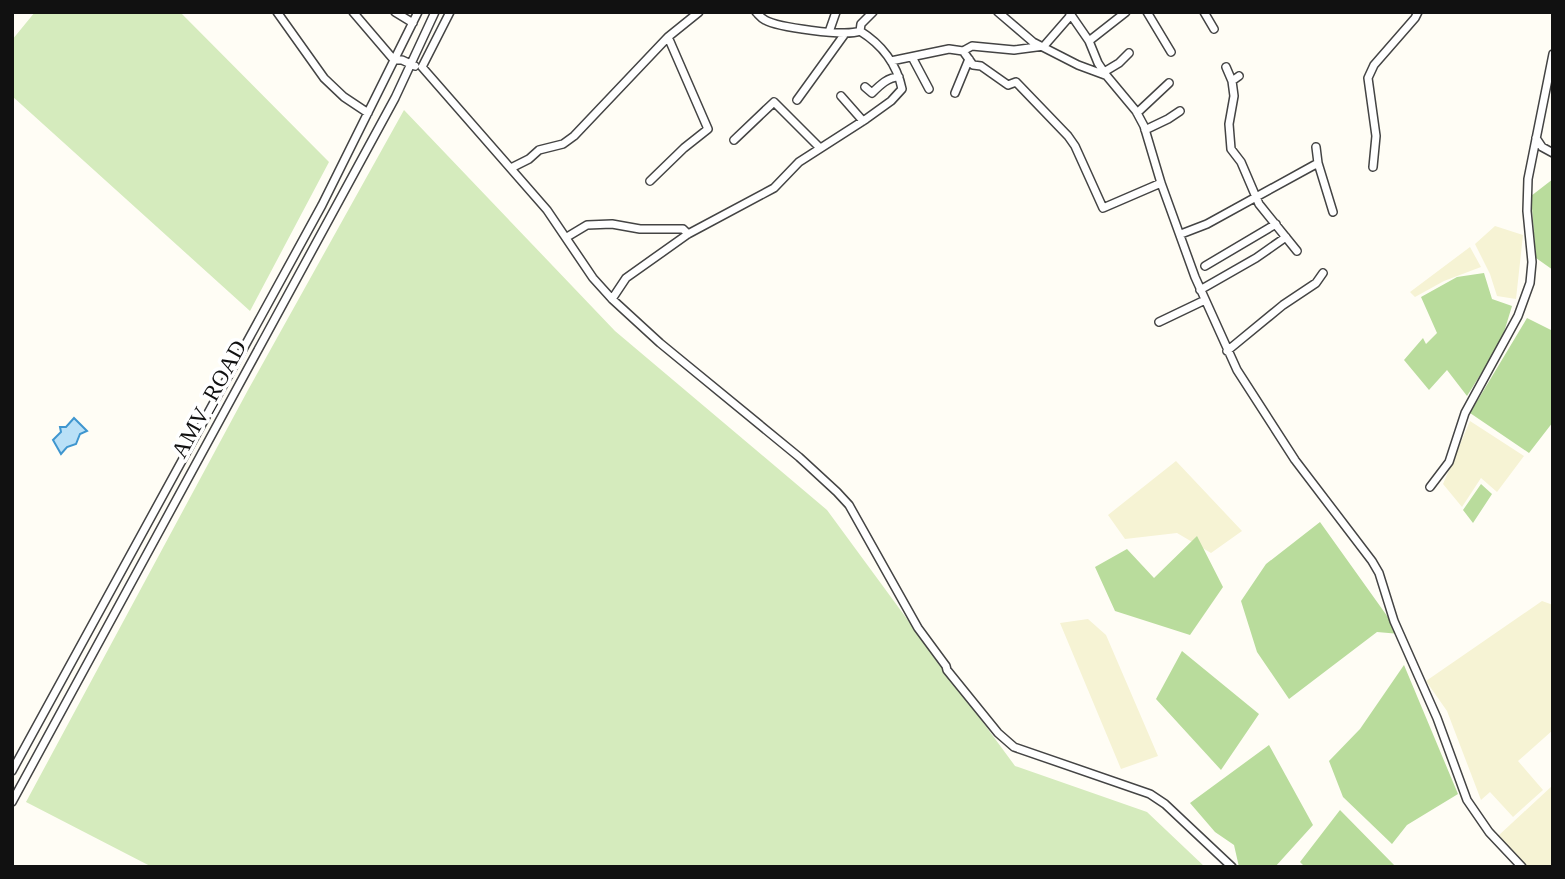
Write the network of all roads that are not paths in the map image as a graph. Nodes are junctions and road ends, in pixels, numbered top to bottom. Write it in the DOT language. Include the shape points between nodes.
graph roads {
  1 [pos="277,12"];
  2 [pos="353,12"];
  3 [pos="394,12"];
  4 [pos="418,12"];
  5 [pos="435,12"];
  6 [pos="450,12"];
  7 [pos="699,12"];
  8 [pos="756,12"];
  9 [pos="775,12"];
  10 [pos="836,12"];
  11 [pos="873,12"];
  12 [pos="998,12"];
  13 [pos="1126,12"];
  14 [pos="1146,12"];
  15 [pos="1205,12"];
  16 [pos="1418,12"];
  17 [pos="1070,14"];
  18 [pos="767,22"];
  19 [pos="412,23"];
  20 [pos="1214,29"];
  21 [pos="860,31"];
  22 [pos="830,32"];
  23 [pos="844,35"];
  24 [pos="668,37"];
  25 [pos="1089,41"];
  26 [pos="1044,46"];
  27 [pos="963,51"];
  28 [pos="1171,52"];
  29 [pos="1129,53"];
  30 [pos="1553,54"];
  31 [pos="912,57"];
  32 [pos="969,59"];
  33 [pos="394,60"];
  34 [pos="891,61"];
  35 [pos="410,65"];
  36 [pos="422,67"];
  37 [pos="1226,67"];
  38 [pos="1105,74"];
  39 [pos="899,77"];
  40 [pos="1169,83"];
  41 [pos="865,87"];
  42 [pos="929,89"];
  43 [pos="955,93"];
  44 [pos="377,96"];
  45 [pos="841,96"];
  46 [pos="797,100"];
  47 [pos="391,104"];
  48 [pos="1180,111"];
  49 [pos="368,113"];
  50 [pos="1137,113"];
  51 [pos="863,121"];
  52 [pos="1145,130"];
  53 [pos="1536,138"];
  54 [pos="734,140"];
  55 [pos="1316,147"];
  56 [pos="820,148"];
  57 [pos="1552,151"];
  58 [pos="1318,163"];
  59 [pos="1373,167"];
  60 [pos="511,168"];
  61 [pos="650,181"];
  62 [pos="1161,183"];
  63 [pos="1255,196"];
  64 [pos="321,205"];
  65 [pos="333,212"];
  66 [pos="1333,212"];
  67 [pos="312,224"];
  68 [pos="1276,224"];
  69 [pos="323,230"];
  70 [pos="1181,233"];
  71 [pos="688,234"];
  72 [pos="566,237"];
  73 [pos="1286,237"];
  74 [pos="1297,251"];
  75 [pos="1205,266"];
  76 [pos="1323,273"];
  77 [pos="1200,290"];
  78 [pos="612,299"];
  79 [pos="1205,300"];
  80 [pos="1159,322"];
  81 [pos="1227,351"];
  82 [pos="1430,487"];
  83 [pos="12,771"];
  84 [pos="12,802"];
  85 [pos="1232,867"];
  86 [pos="1522,867"];
  1 -- 49 [label="street" via="324,78"];
  2 -- 33 [label="street"];
  3 -- 19 [label="street"];
  4 -- 19 [label="street"];
  5 -- 35 [label="street, AMV_ROAD"];
  6 -- 36 [label="street"];
  7 -- 24 [label="street"];
  8 -- 18 [label="street"];
  9 -- 18 [label="street"];
  10 -- 22 [label="street"];
  11 -- 21 [label="street"];
  12 -- 26 [label="street"];
  13 -- 25 [label="street"];
  14 -- 28 [label="street"];
  15 -- 20 [label="street"];
  16 -- 59 [label="street" via="1368,78 1376,136"];
  17 -- 25 [label="street"];
  17 -- 26 [label="street"];
  18 -- 22 [label="street"];
  19 -- 33 [label="street"];
  21 -- 23 [label="street"];
  21 -- 34 [label="street"];
  22 -- 23 [label="street"];
  23 -- 46 [label="street"];
  24 -- 60 [label="street" via="575,136 539,150"];
  24 -- 61 [label="street" via="708,130"];
  25 -- 38 [label="street"];
  26 -- 27 [label="street" via="1014,50 972,46"];
  26 -- 38 [label="street"];
  27 -- 31 [label="street" via="949,49"];
  27 -- 32 [label="street"];
  29 -- 38 [label="street"];
  30 -- 53 [label="street"];
  31 -- 34 [label="street"];
  31 -- 42 [label="street"];
  32 -- 43 [label="street"];
  32 -- 62 [label="street" via="1008,85 1016,82 1068,136 1103,208"];
  33 -- 35 [label="street"];
  33 -- 44 [label="street"];
  34 -- 39 [label="street"];
  35 -- 36 [label="street"];
  35 -- 47 [label="street, AMV_ROAD"];
  36 -- 60 [label="street"];
  37 -- 63 [label="street" via="1235,78 1231,149"];
  38 -- 50 [label="street"];
  39 -- 41 [label="street" via="872,93"];
  39 -- 51 [label="street" via="902,89"];
  40 -- 50 [label="street"];
  44 -- 47 [label="street" via="383,106"];
  44 -- 49 [label="street"];
  45 -- 51 [label="street"];
  47 -- 65 [label="street, AMV_ROAD"];
  48 -- 52 [label="street"];
  49 -- 64 [label="street"];
  50 -- 52 [label="street"];
  51 -- 56 [label="street"];
  52 -- 62 [label="street"];
  53 -- 57 [label="street"];
  53 -- 82 [label="street" via="1528,179 1530,283 1518,316 1465,413 1449,462"];
  54 -- 56 [label="street" via="774,103"];
  55 -- 58 [label="street"];
  56 -- 71 [label="street" via="774,188"];
  58 -- 63 [label="street"];
  58 -- 66 [label="street"];
  60 -- 72 [label="street"];
  62 -- 70 [label="street"];
  63 -- 68 [label="street"];
  63 -- 70 [label="street" via="1207,225"];
  64 -- 65 [label="street"];
  64 -- 67 [label="street"];
  65 -- 69 [label="street, AMV_ROAD"];
  67 -- 69 [label="street"];
  67 -- 83 [label="street"];
  68 -- 73 [label="street"];
  68 -- 75 [label="street"];
  69 -- 84 [label="street, AMV_ROAD"];
  70 -- 77 [label="street"];
  71 -- 72 [label="street" via="683,229 611,224 587,225"];
  71 -- 78 [label="street" via="626,278"];
  72 -- 78 [label="street"];
  73 -- 74 [label="street"];
  73 -- 77 [label="street"];
  76 -- 81 [label="street"];
  77 -- 79 [label="street"];
  78 -- 85 [label="street" via="849,505 918,628 1003,738 1021,750 1150,794"];
  79 -- 80 [label="street"];
  79 -- 81 [label="street"];
  81 -- 86 [label="street" via="1295,460 1379,573 1467,800"];
}
